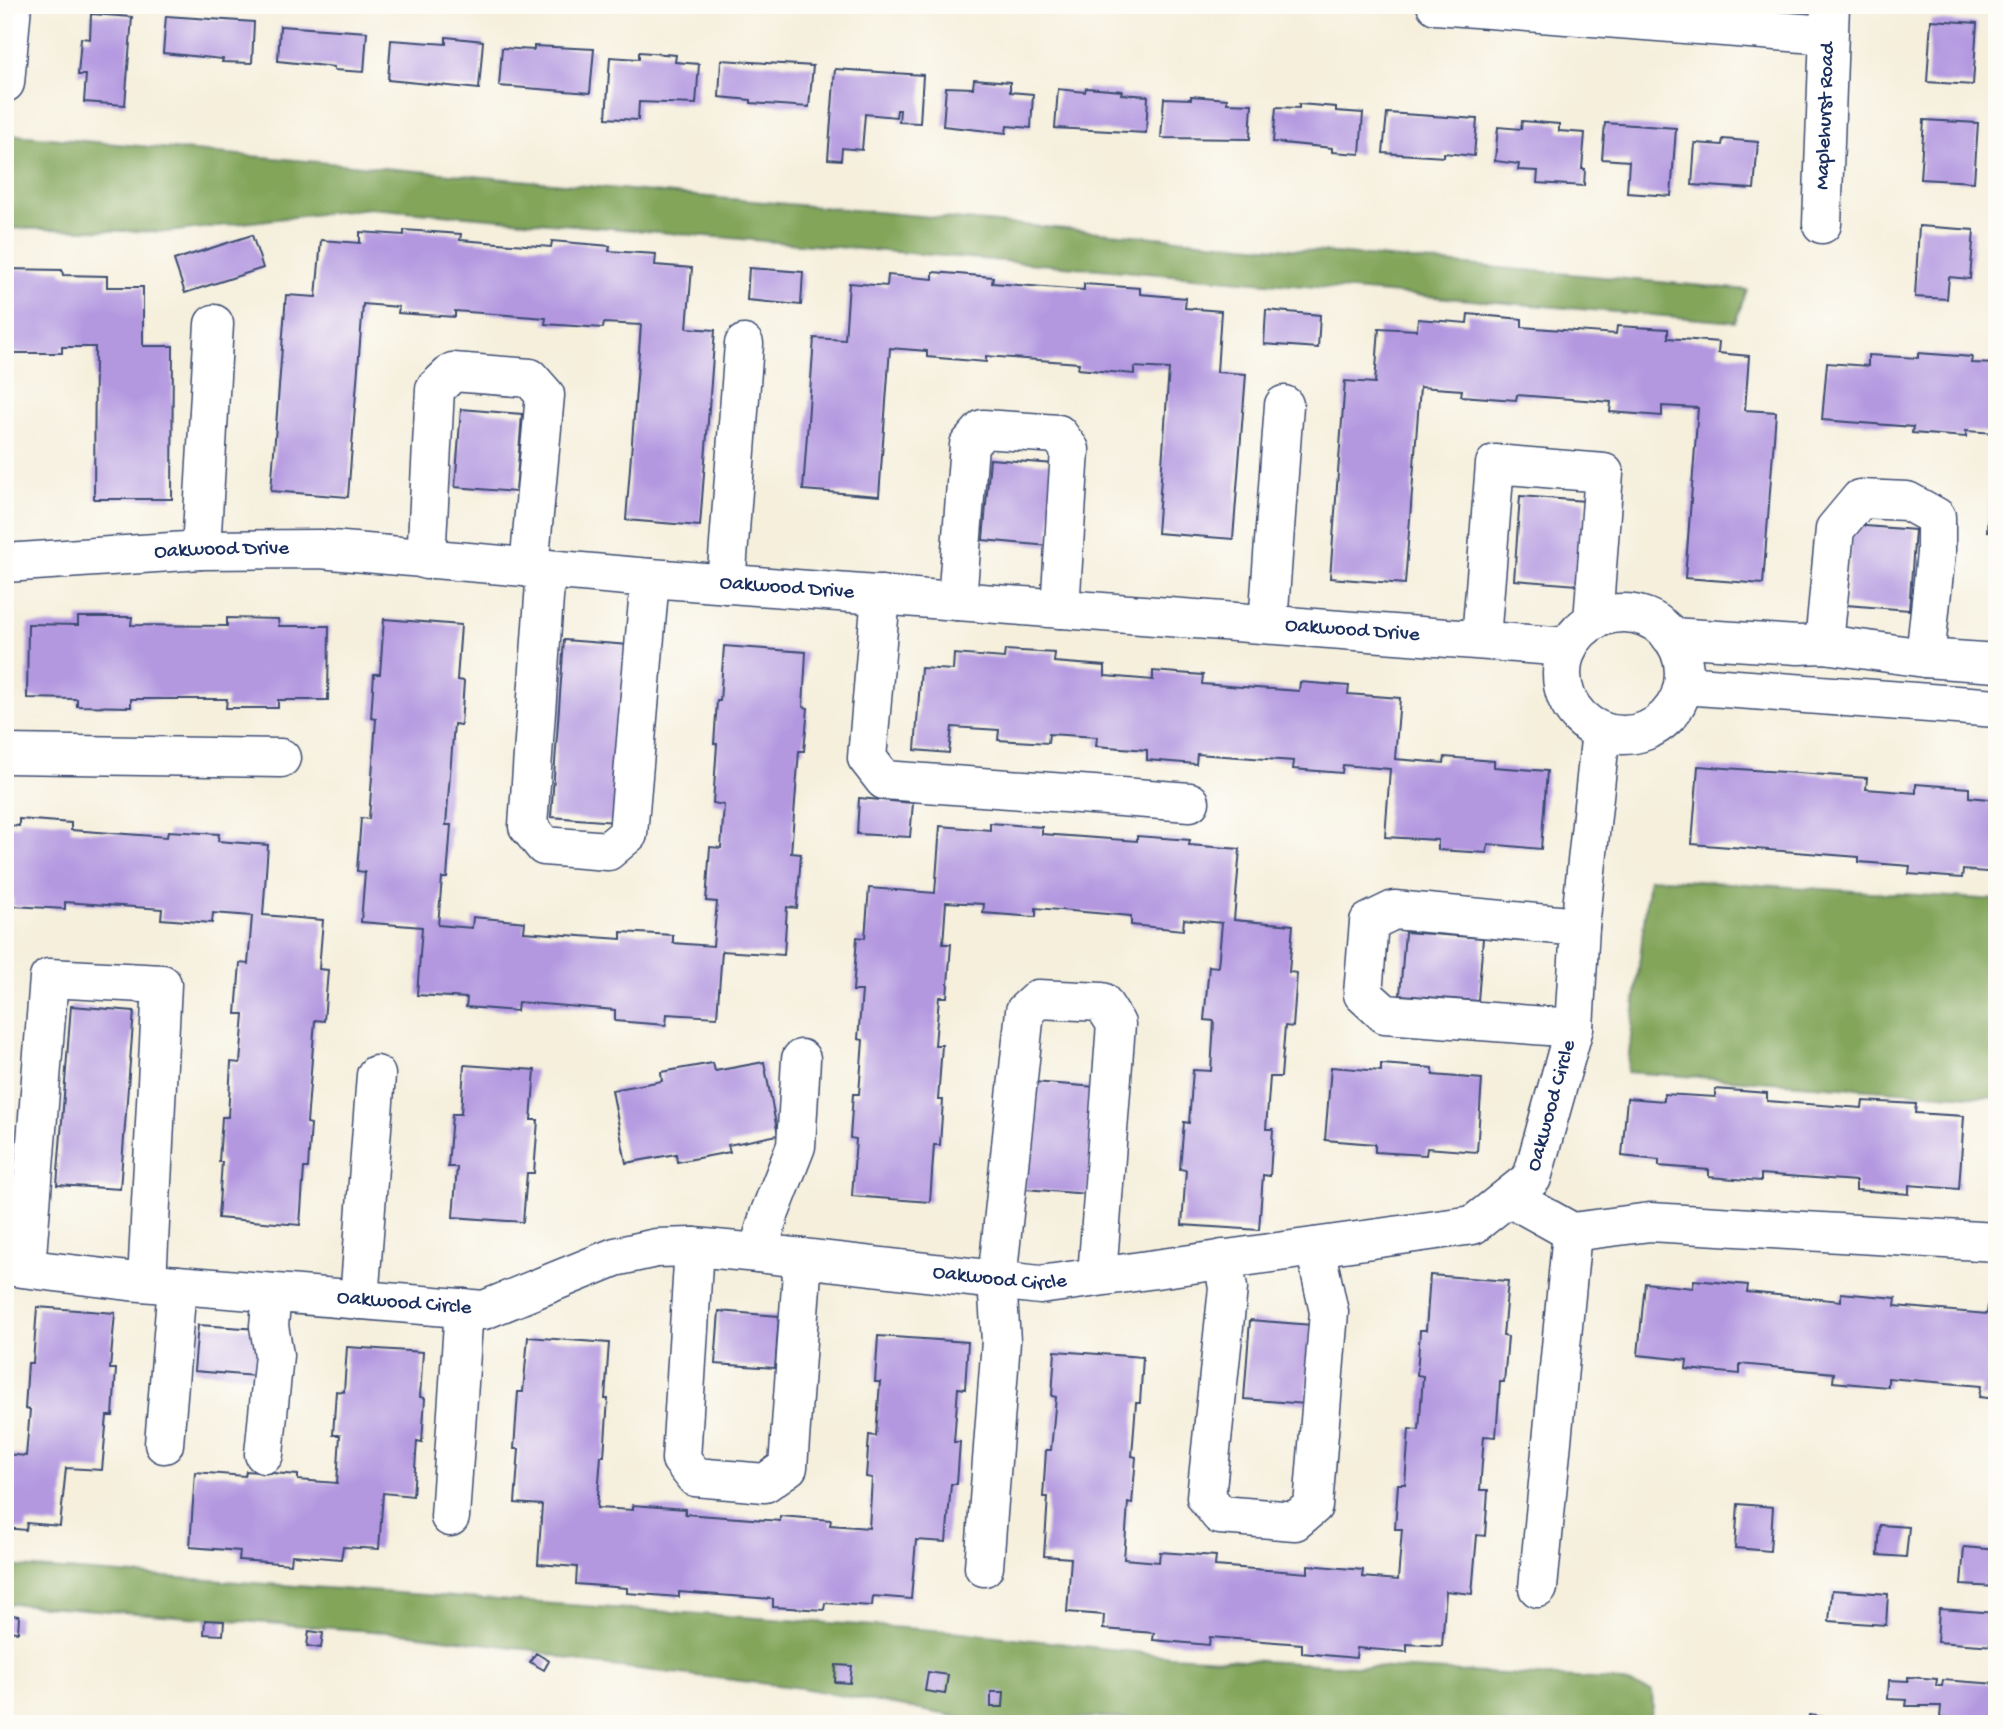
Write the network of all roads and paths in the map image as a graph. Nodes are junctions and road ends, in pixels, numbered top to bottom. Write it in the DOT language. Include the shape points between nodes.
graph roads {
  1 [pos="12,5"];
  2 [pos="1436,5"];
  3 [pos="1829,20"];
  4 [pos="5,83"];
  5 [pos="1822,224"];
  6 [pos="214,324"];
  7 [pos="744,344"];
  8 [pos="1284,405"];
  9 [pos="201,550"];
  10 [pos="426,560"];
  11 [pos="5,563"];
  12 [pos="538,569"];
  13 [pos="650,578"];
  14 [pos="726,584"];
  15 [pos="881,595"];
  16 [pos="957,601"];
  17 [pos="1060,609"];
  18 [pos="1268,624"];
  19 [pos="1580,634"];
  20 [pos="1671,637"];
  21 [pos="1481,639"];
  22 [pos="1824,644"];
  23 [pos="1874,651"];
  24 [pos="1925,658"];
  25 [pos="1997,663"];
  26 [pos="1683,685"];
  27 [pos="1872,698"];
  28 [pos="1997,708"];
  29 [pos="1601,731"];
  30 [pos="5,754"];
  31 [pos="281,758"];
  32 [pos="1190,802"];
  33 [pos="1580,927"];
  34 [pos="1574,1028"];
  35 [pos="801,1059"];
  36 [pos="376,1075"];
  37 [pos="1508,1197"];
  38 [pos="1572,1232"];
  39 [pos="1997,1242"];
  40 [pos="694,1247"];
  41 [pos="1315,1247"];
  42 [pos="758,1253"];
  43 [pos="803,1258"];
  44 [pos="1223,1259"];
  45 [pos="16,1267"];
  46 [pos="1097,1276"];
  47 [pos="997,1281"];
  48 [pos="162,1283"];
  49 [pos="272,1293"];
  50 [pos="359,1300"];
  51 [pos="464,1308"];
  52 [pos="164,1444"];
  53 [pos="264,1454"];
  54 [pos="450,1517"];
  55 [pos="984,1567"];
  56 [pos="1538,1588"];
  1 -- 4 [label="street"];
  2 -- 3 [label="street"];
  3 -- 5 [label="street, Maplehurst Road"];
  6 -- 9 [label="street"];
  7 -- 14 [label="street"];
  8 -- 18 [label="street"];
  9 -- 10 [label="street, Oakwood Drive" via="320,549"];
  9 -- 11 [label="street, Oakwood Drive"];
  10 -- 12 [label="street, Oakwood Drive"];
  10 -- 12 [label="street" via="435,388 453,372 530,378 545,395"];
  12 -- 13 [label="street, Oakwood Drive"];
  12 -- 13 [label="street" via="528,827 544,846 608,851 628,835"];
  13 -- 14 [label="street, Oakwood Drive"];
  14 -- 15 [label="street, Oakwood Drive"];
  15 -- 16 [label="street, Oakwood Drive"];
  15 -- 32 [label="street" via="867,758 884,780"];
  16 -- 17 [label="street, Oakwood Drive"];
  16 -- 17 [label="street" via="969,445 983,429 1058,434 1070,450"];
  17 -- 18 [label="street, Oakwood Drive"];
  18 -- 21 [label="street, Oakwood Drive"];
  19 -- 20 [label="street" via="1617,613 1656,622"];
  19 -- 21 [label="street, Oakwood Drive"];
  19 -- 21 [label="street" via="1604,473 1494,464"];
  19 -- 29 [label="street" via="1562,663 1562,683 1580,718"];
  20 -- 22 [label="street"];
  20 -- 26 [label="street" via="1681,655"];
  22 -- 23 [label="street"];
  22 -- 24 [label="street" via="1835,528 1860,499 1907,501 1936,517"];
  23 -- 24 [label="street"];
  23 -- 27 [label="street"];
  24 -- 25 [label="street"];
  26 -- 27 [label="street"];
  26 -- 29 [label="street" via="1670,713 1654,726 1635,734"];
  27 -- 28 [label="street"];
  29 -- 33 [label="street, Oakwood Circle"];
  30 -- 31 [label="street"];
  33 -- 34 [label="street, Oakwood Circle"];
  33 -- 34 [label="street" via="1394,910 1369,922 1363,994 1385,1014"];
  34 -- 37 [label="street, Oakwood Circle" via="1532,1178"];
  35 -- 42 [label="street" via="796,1146"];
  36 -- 50 [label="street"];
  37 -- 38 [label="street"];
  37 -- 41 [label="street, Oakwood Circle" via="1473,1225"];
  38 -- 39 [label="street" via="1650,1222"];
  38 -- 56 [label="street"];
  40 -- 42 [label="street, Oakwood Circle"];
  40 -- 43 [label="street" via="681,1459 695,1477 765,1483 788,1467"];
  40 -- 51 [label="street, Oakwood Circle" via="656,1248 615,1257 484,1310"];
  41 -- 44 [label="street, Oakwood Circle"];
  41 -- 44 [label="street" via="1329,1312 1313,1506 1295,1521 1220,1515 1206,1497 1228,1288"];
  42 -- 43 [label="street, Oakwood Circle"];
  43 -- 47 [label="street, Oakwood Circle"];
  44 -- 46 [label="street, Oakwood Circle"];
  45 -- 48 [label="street, Oakwood Circle"];
  45 -- 48 [label="street" via="49,978 162,984"];
  46 -- 47 [label="street, Oakwood Circle" via="1040,1284"];
  46 -- 47 [label="street" via="1116,1024 1102,1002 1038,999 1024,1011"];
  47 -- 55 [label="street" via="1001,1341"];
  48 -- 49 [label="street, Oakwood Circle"];
  48 -- 52 [label="street"];
  49 -- 50 [label="street, Oakwood Circle"];
  49 -- 53 [label="street" via="269,1326 274,1355"];
  50 -- 51 [label="street, Oakwood Circle"];
  51 -- 54 [label="street"];
}
